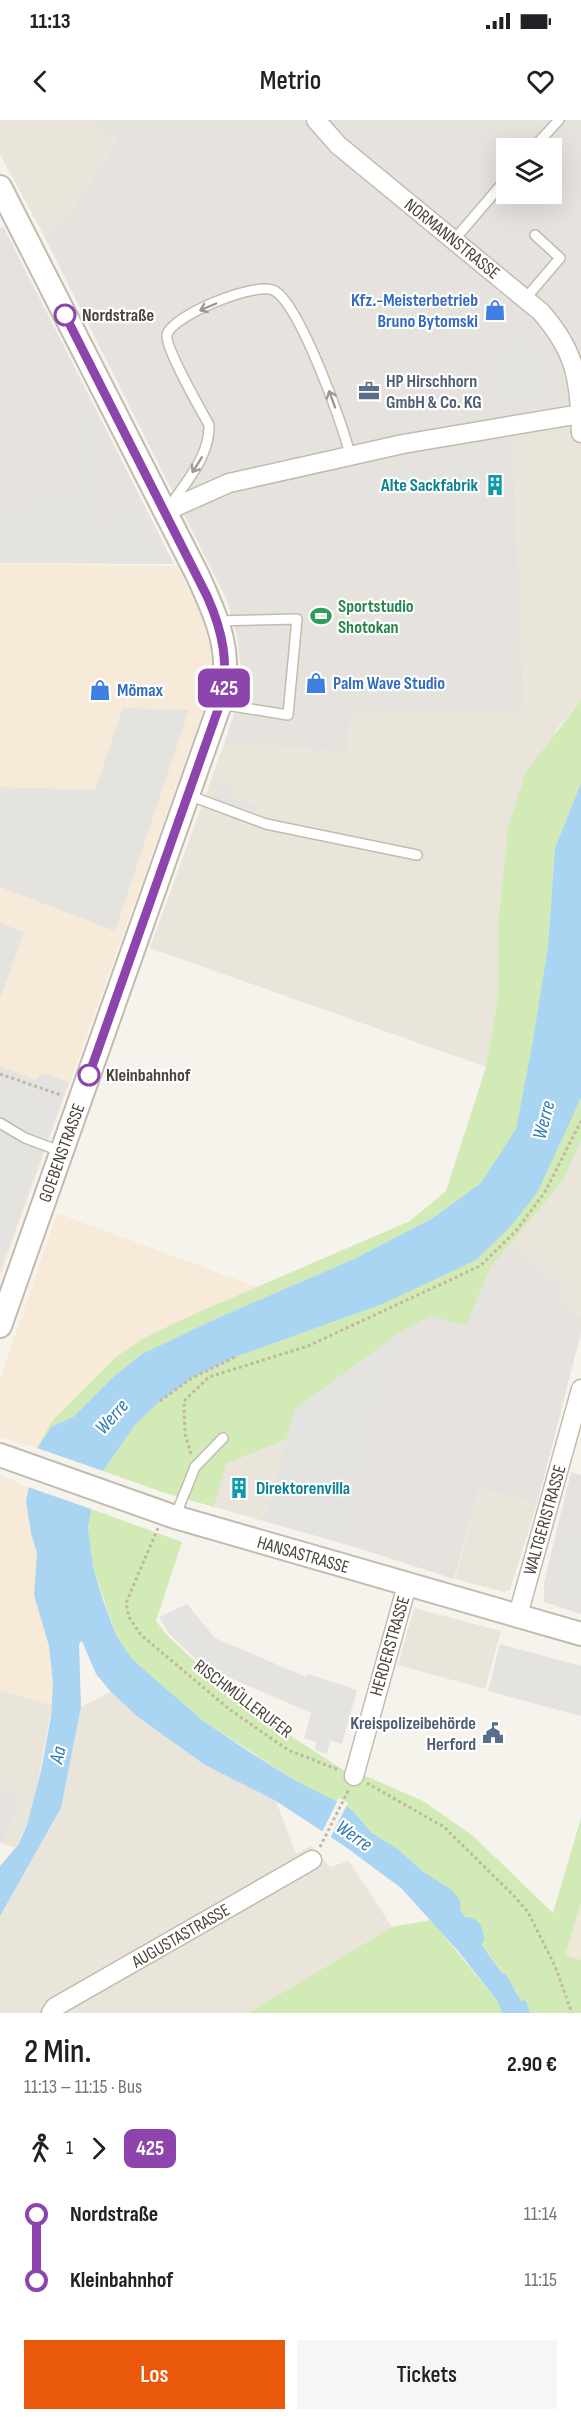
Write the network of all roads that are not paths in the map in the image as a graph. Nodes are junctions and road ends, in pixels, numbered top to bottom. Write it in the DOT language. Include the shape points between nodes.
graph roads {
  1 [pos="316,120"];
  2 [pos="559,120"];
  3 [pos="542,138"];
  4 [pos="0,187"];
  5 [pos="496,191"];
  6 [pos="536,235"];
  7 [pos="454,240"];
  8 [pos="525,299"];
  9 [pos="580,414"];
  10 [pos="581,433"];
  11 [pos="350,455"];
  12 [pos="166,511"];
  13 [pos="218,621"];
  14 [pos="220,704"];
  15 [pos="188,795"];
  16 [pos="417,855"];
  17 [pos="0,1123"];
  18 [pos="63,1152"];
  19 [pos="0,1326"];
  20 [pos="581,1389"];
  21 [pos="223,1438"];
  22 [pos="0,1455"];
  23 [pos="166,1514"];
  24 [pos="408,1585"];
  25 [pos="518,1615"];
  26 [pos="581,1634"];
  27 [pos="353,1780"];
  28 [pos="315,1854"];
  29 [pos="51,2013"];
  1 -- 7 [label="street, NORMANNSTRASSE" via="338,145"];
  2 -- 3 [label="lane"];
  4 -- 12 [label="street, GOEBENSTRASSE"];
  5 -- 7 [label="lane"];
  6 -- 8 [label="lane" via="560,258"];
  7 -- 8 [label="street, NORMANNSTRASSE"];
  8 -- 9 [label="street, NORMANNSTRASSE" via="563,339 574,367"];
  9 -- 10 [label="street"];
  9 -- 11 [label="street"];
  11 -- 12 [label="street" via="229,483"];
  11 -- 12 [label="lane, one-way" via="324,376 290,309 273,290 247,290 191,314 171,326 166,337 209,425 210,439 202,458"];
  12 -- 13 [label="street, GOEBENSTRASSE"];
  13 -- 14 [label="street, GOEBENSTRASSE" via="226,654"];
  13 -- 14 [label="lane" via="297,619 288,715"];
  14 -- 15 [label="street, GOEBENSTRASSE"];
  15 -- 16 [label="lane" via="266,824"];
  15 -- 18 [label="street, GOEBENSTRASSE"];
  17 -- 18 [label="lane"];
  18 -- 19 [label="street, GOEBENSTRASSE"];
  20 -- 25 [label="street, WALTGERISTRASSE"];
  21 -- 23 [label="lane" via="195,1467"];
  22 -- 23 [label="street, HANSASTRASSE"];
  23 -- 24 [label="street, HANSASTRASSE"];
  24 -- 25 [label="street, HANSASTRASSE"];
  24 -- 27 [label="street, HERDERSTRASSE"];
  25 -- 26 [label="street, HANSASTRASSE"];
  28 -- 29 [label="street, AUGUSTASTRASSE" via="55,2007"];
}
